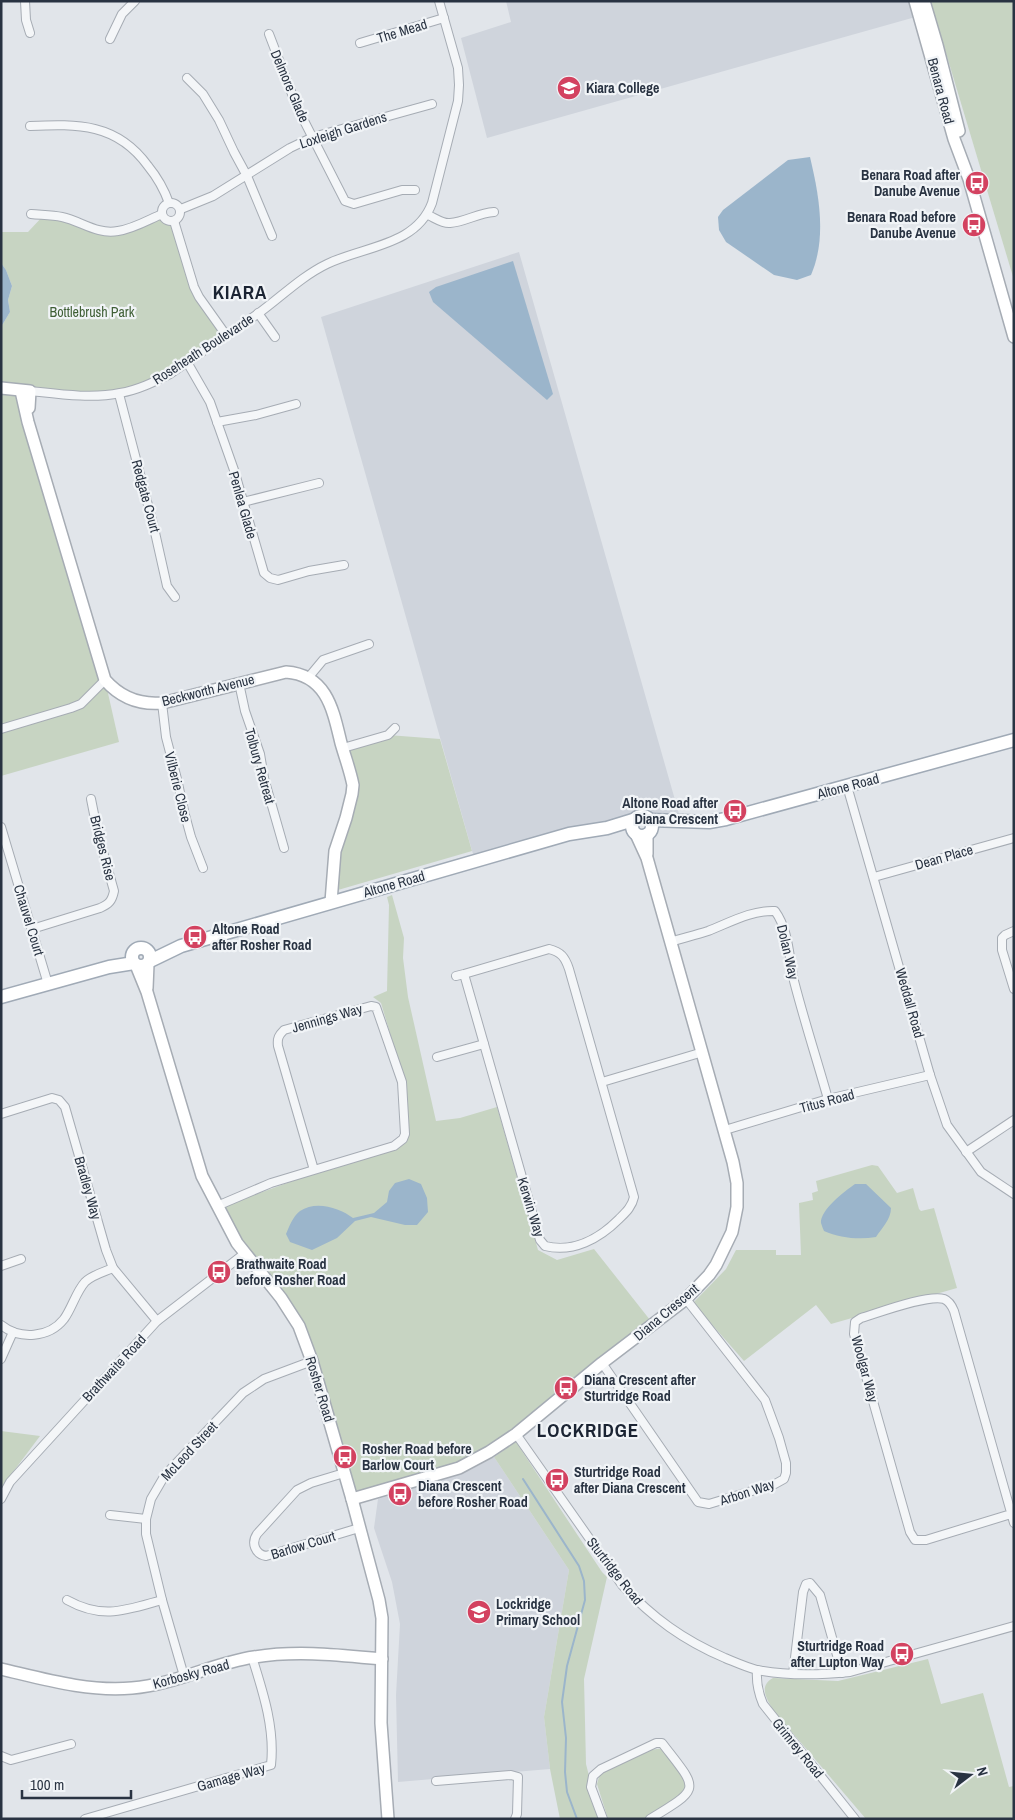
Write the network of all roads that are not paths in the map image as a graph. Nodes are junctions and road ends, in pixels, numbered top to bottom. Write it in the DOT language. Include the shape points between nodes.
graph roads {
  1 [pos="25,1"];
  2 [pos="134,1"];
  3 [pos="439,1"];
  4 [pos="915,1"];
  5 [pos="924,1"];
  6 [pos="444,18"];
  7 [pos="30,33"];
  8 [pos="269,34"];
  9 [pos="110,39"];
  10 [pos="360,44"];
  11 [pos="186,78"];
  12 [pos="432,104"];
  13 [pos="30,126"];
  14 [pos="313,137"];
  15 [pos="247,176"];
  16 [pos="968,179"];
  17 [pos="415,190"];
  18 [pos="169,203"];
  19 [pos="181,209"];
  20 [pos="494,212"];
  21 [pos="31,214"];
  22 [pos="162,214"];
  23 [pos="428,215"];
  24 [pos="174,221"];
  25 [pos="272,236"];
  26 [pos="258,313"];
  27 [pos="226,335"];
  28 [pos="274,337"];
  29 [pos="1014,337"];
  30 [pos="187,362"];
  31 [pos="1,388"];
  32 [pos="26,391"];
  33 [pos="119,394"];
  34 [pos="296,404"];
  35 [pos="217,422"];
  36 [pos="320,484"];
  37 [pos="243,502"];
  38 [pos="344,565"];
  39 [pos="175,597"];
  40 [pos="369,644"];
  41 [pos="308,678"];
  42 [pos="105,680"];
  43 [pos="239,683"];
  44 [pos="162,703"];
  45 [pos="396,728"];
  46 [pos="1,729"];
  47 [pos="1014,740"];
  48 [pos="343,748"];
  49 [pos="847,786"];
  50 [pos="91,799"];
  51 [pos="633,820"];
  52 [pos="1,827"];
  53 [pos="607,828"];
  54 [pos="644,830"];
  55 [pos="1014,838"];
  56 [pos="284,848"];
  57 [pos="204,868"];
  58 [pos="874,877"];
  59 [pos="336,900"];
  60 [pos="32,929"];
  61 [pos="1014,932"];
  62 [pos="670,942"];
  63 [pos="141,959"];
  64 [pos="48,984"];
  65 [pos="1014,989"];
  66 [pos="1,997"];
  67 [pos="484,1044"];
  68 [pos="703,1052"];
  69 [pos="437,1057"];
  70 [pos="930,1075"];
  71 [pos="602,1082"];
  72 [pos="828,1099"];
  73 [pos="1,1114"];
  74 [pos="1014,1120"];
  75 [pos="725,1130"];
  76 [pos="966,1152"];
  77 [pos="314,1170"];
  78 [pos="1014,1194"];
  79 [pos="217,1206"];
  80 [pos="244,1254"];
  81 [pos="22,1260"];
  82 [pos="1,1266"];
  83 [pos="113,1268"];
  84 [pos="686,1299"];
  85 [pos="158,1321"];
  86 [pos="1,1325"];
  87 [pos="13,1332"];
  88 [pos="1,1359"];
  89 [pos="312,1361"];
  90 [pos="602,1363"];
  91 [pos="516,1434"];
  92 [pos="344,1473"];
  93 [pos="1,1499"];
  94 [pos="352,1499"];
  95 [pos="1011,1514"];
  96 [pos="110,1516"];
  97 [pos="146,1519"];
  98 [pos="1014,1523"];
  99 [pos="359,1528"];
  100 [pos="67,1600"];
  101 [pos="162,1600"];
  102 [pos="1014,1626"];
  103 [pos="252,1657"];
  104 [pos="382,1659"];
  105 [pos="1,1669"];
  106 [pos="757,1670"];
  107 [pos="842,1673"];
  108 [pos="793,1674"];
  109 [pos="184,1676"];
  110 [pos="71,1744"];
  111 [pos="1,1756"];
  112 [pos="436,1782"];
  113 [pos="851,1818"];
  114 [pos="85,1819"];
  115 [pos="388,1819"];
  116 [pos="515,1819"];
  117 [pos="603,1819"];
  118 [pos="650,1819"];
  1 -- 7 [label="street"];
  2 -- 9 [label="street" via="122,14"];
  3 -- 6 [label="street"];
  4 -- 16 [label="street, Benara Road"];
  5 -- 16 [label="street, Benara Road" via="954,110"];
  6 -- 10 [label="street, The Mead"];
  6 -- 23 [label="street" via="458,68 458,102"];
  8 -- 14 [label="street, Delmore Glade" via="297,107"];
  11 -- 15 [label="street" via="212,106"];
  12 -- 14 [label="street, Loxleigh Gardens"];
  13 -- 18 [label="street" via="76,125 114,135 143,159"];
  14 -- 15 [label="street, Loxleigh Gardens"];
  14 -- 17 [label="street, Delmore Glade" via="345,201 354,204 402,190"];
  15 -- 19 [label="street, Loxleigh Gardens" via="213,196"];
  15 -- 25 [label="street"];
  16 -- 29 [label="street, Benara Road"];
  18 -- 19 [label="street"];
  18 -- 22 [label="street" via="163,207"];
  19 -- 24 [label="street" via="180,217"];
  20 -- 23 [label="street" via="450,223"];
  21 -- 22 [label="street" via="61,217 106,232 132,227"];
  22 -- 24 [label="street" via="167,220"];
  23 -- 26 [label="street, Roseheath Boulevarde" via="398,239 316,270"];
  24 -- 27 [label="street" via="194,287"];
  26 -- 27 [label="street, Roseheath Boulevarde"];
  26 -- 28 [label="street"];
  27 -- 30 [label="street, Roseheath Boulevarde"];
  30 -- 33 [label="street, Roseheath Boulevarde" via="157,381"];
  30 -- 35 [label="street, Penlea Glade" via="204,390"];
  31 -- 32 [label="street, Roseheath Boulevarde"];
  32 -- 33 [label="street, Roseheath Boulevarde" via="69,395"];
  32 -- 42 [label="street" via="28,422"];
  33 -- 39 [label="street, Redgate Court" via="167,586"];
  34 -- 35 [label="street"];
  35 -- 37 [label="street, Penlea Glade"];
  36 -- 37 [label="street"];
  37 -- 38 [label="street, Penlea Glade" via="261,567 267,576 278,580"];
  40 -- 41 [label="street" via="323,660"];
  41 -- 43 [label="street, Beckworth Avenue" via="296,672 286,672"];
  41 -- 48 [label="street" via="328,698"];
  42 -- 44 [label="street, Beckworth Avenue" via="135,701"];
  42 -- 46 [label="street" via="76,706"];
  43 -- 44 [label="street, Beckworth Avenue"];
  43 -- 56 [label="street, Tolbury Retreat"];
  44 -- 57 [label="street, Vilberie Close" via="166,737 185,815"];
  45 -- 48 [label="street" via="388,735"];
  47 -- 49 [label="main road, Altone Road"];
  48 -- 59 [label="street" via="352,794 334,852"];
  49 -- 54 [label="main road, Altone Road" via="726,819 681,821"];
  49 -- 58 [label="street, Weddall Road"];
  50 -- 60 [label="street, Bridges Rise" via="114,891 113,899 100,908"];
  51 -- 53 [label="main road, Altone Road"];
  51 -- 54 [label="main road" via="631,827"];
  51 -- 54 [label="main road, Altone Road" via="642,815"];
  52 -- 60 [label="street, Chauvel Court"];
  53 -- 54 [label="main road, Altone Road"];
  53 -- 59 [label="main road, Altone Road" via="570,834"];
  54 -- 62 [label="street, Diana Crescent" via="646,858"];
  55 -- 58 [label="street, Dean Place"];
  58 -- 70 [label="street, Weddall Road"];
  59 -- 63 [label="main road, Altone Road"];
  60 -- 64 [label="street, Chauvel Court"];
  61 -- 65 [label="street" via="1005,934 1002,950"];
  62 -- 68 [label="street, Diana Crescent"];
  62 -- 72 [label="street, Dolan Way" via="746,916 774,911 780,918"];
  63 -- 64 [label="main road, Altone Road"];
  63 -- 79 [label="street, Rosher Road" via="147,992 202,1176"];
  64 -- 66 [label="main road, Altone Road"];
  67 -- 69 [label="street"];
  67 -- 71 [label="street, Kerwin Way" via="460,975 549,949 558,951 569,969"];
  67 -- 71 [label="street, Kerwin Way" via="540,1240 545,1246 563,1248 594,1239 609,1229 633,1202"];
  68 -- 71 [label="street"];
  68 -- 75 [label="street, Diana Crescent"];
  70 -- 72 [label="street, Titus Road"];
  70 -- 76 [label="street, Weddall Road" via="947,1125"];
  72 -- 75 [label="street, Titus Road"];
  73 -- 83 [label="street, Bradley Way" via="52,1098 60,1100 65,1107"];
  74 -- 76 [label="street"];
  75 -- 84 [label="street, Diana Crescent" via="737,1183 738,1207 732,1232 716,1264"];
  76 -- 78 [label="street, Weddall Road" via="981,1172"];
  77 -- 77 [label="street, Jennings Way" via="278,1039 284,1030 371,1006 376,1008 402,1082 405,1134 394,1146"];
  77 -- 79 [label="street, Jennings Way" via="271,1183"];
  79 -- 80 [label="street, Rosher Road"];
  80 -- 85 [label="street, Brathwaite Road"];
  80 -- 89 [label="street, Rosher Road" via="281,1298 299,1326"];
  81 -- 82 [label="street"];
  83 -- 85 [label="street, Bradley Way"];
  83 -- 87 [label="street" via="86,1281 63,1320 54,1328 29,1336"];
  84 -- 90 [label="street, Diana Crescent"];
  84 -- 90 [label="street, Arbon Way" via="765,1400 786,1463 784,1479 709,1504 698,1502"];
  85 -- 93 [label="street, Brathwaite Road" via="10,1482"];
  86 -- 87 [label="street"];
  87 -- 88 [label="street"];
  89 -- 92 [label="street, Rosher Road"];
  89 -- 97 [label="street, McLeod Street" via="264,1379 243,1393 165,1475 151,1499"];
  90 -- 91 [label="street, Diana Crescent"];
  91 -- 94 [label="street, Diana Crescent" via="459,1468"];
  91 -- 106 [label="street, Sturtridge Road" via="622,1585 642,1607 690,1642"];
  92 -- 94 [label="street, Rosher Road"];
  92 -- 99 [label="street, Barlow Court" via="298,1490 257,1534 255,1548 266,1556"];
  94 -- 99 [label="street, Rosher Road"];
  95 -- 95 [label="street, Woolgar Way" via="950,1304 945,1299 926,1300 855,1322 854,1334 910,1532 915,1540 926,1540"];
  95 -- 98 [label="street, Woolgar Way"];
  96 -- 97 [label="street"];
  97 -- 101 [label="street, McLeod Street" via="146,1534"];
  99 -- 104 [label="street, Rosher Road" via="379,1600"];
  100 -- 101 [label="street" via="82,1609 112,1612"];
  101 -- 109 [label="street, McLeod Street"];
  102 -- 107 [label="street, Sturtridge Road"];
  103 -- 104 [label="street, Korbosky Road" via="309,1653"];
  103 -- 109 [label="street, Korbosky Road"];
  103 -- 114 [label="street, Gamage Way" via="268,1713 271,1765"];
  104 -- 115 [label="street, Rosher Road" via="381,1723"];
  105 -- 109 [label="street, Korbosky Road" via="59,1683 109,1688 152,1685"];
  106 -- 108 [label="street, Sturtridge Road"];
  106 -- 113 [label="street, Grimrey Road" via="757,1689 763,1704"];
  107 -- 108 [label="street, Sturtridge Road"];
  107 -- 108 [label="street" via="820,1595 810,1583 806,1584 803,1592"];
  110 -- 111 [label="street" via="11,1760"];
  112 -- 116 [label="street" via="518,1777"];
  117 -- 118 [label="street" via="592,1787 594,1776 609,1765 662,1743 689,1778 691,1786 682,1799"];
}
